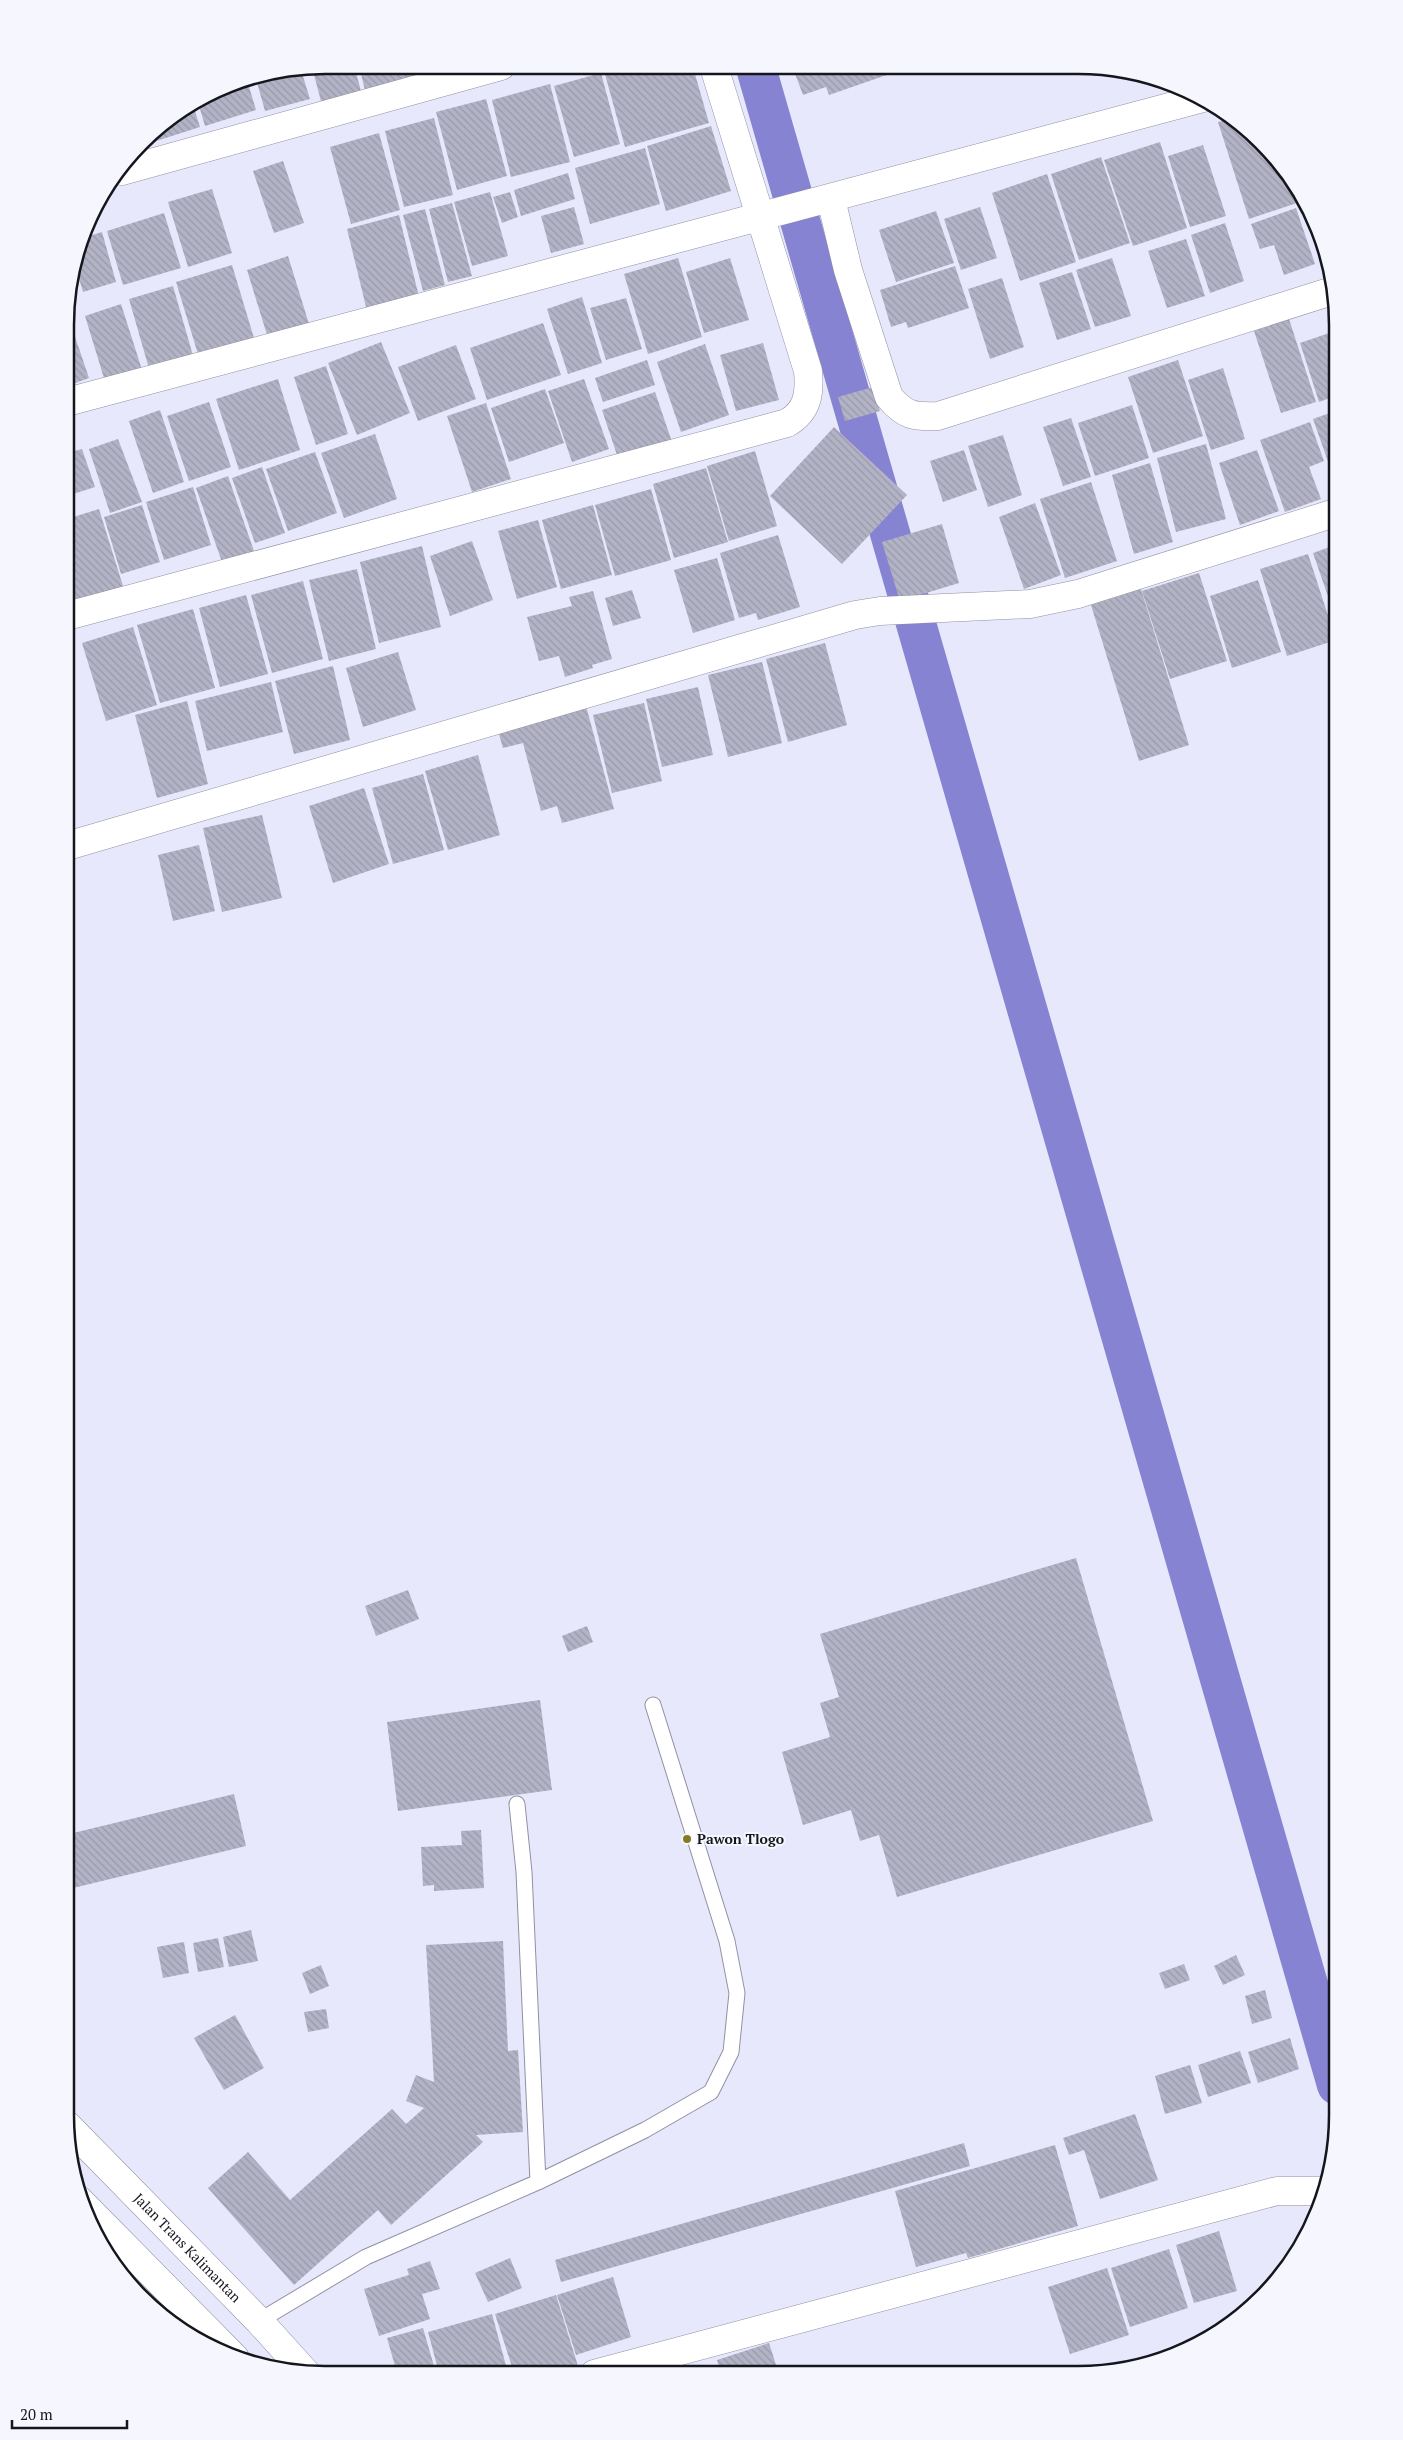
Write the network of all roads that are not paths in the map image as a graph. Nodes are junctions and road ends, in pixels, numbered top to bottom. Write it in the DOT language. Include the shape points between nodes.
graph roads {
  1 [pos="472,74"];
  2 [pos="717,74"];
  3 [pos="1191,101"];
  4 [pos="128,169"];
  5 [pos="826,201"];
  6 [pos="768,215"];
  7 [pos="1327,293"];
  8 [pos="74,400"];
  9 [pos="1329,515"];
  10 [pos="74,614"];
  11 [pos="74,844"];
  12 [pos="653,1706"];
  13 [pos="517,1804"];
  14 [pos="74,2132"];
  15 [pos="538,2182"];
  16 [pos="1318,2190"];
  17 [pos="96,2217"];
  18 [pos="259,2321"];
  19 [pos="220,2343"];
  20 [pos="299,2365"];
  21 [pos="624,2366"];
  1 -- 4 [label="main road"];
  2 -- 6 [label="main road"];
  3 -- 5 [label="main road"];
  5 -- 6 [label="main road"];
  5 -- 7 [label="main road" via="889,396 899,409 915,416 938,416"];
  6 -- 8 [label="main road"];
  6 -- 10 [label="main road" via="808,371 810,391 796,418 777,426"];
  9 -- 11 [label="main road" via="1078,594 1030,604 855,615"];
  12 -- 15 [label="lane" via="728,1941 737,1993 731,2052 711,2092 645,2130"];
  13 -- 15 [label="lane" via="524,1872"];
  14 -- 18 [label="main road, Jalan Trans Kalimantan"];
  15 -- 18 [label="lane" via="366,2257"];
  16 -- 21 [label="main road" via="1277,2191"];
  17 -- 19 [label="main road"];
  18 -- 20 [label="main road, Jalan Trans Kalimantan"];
}
